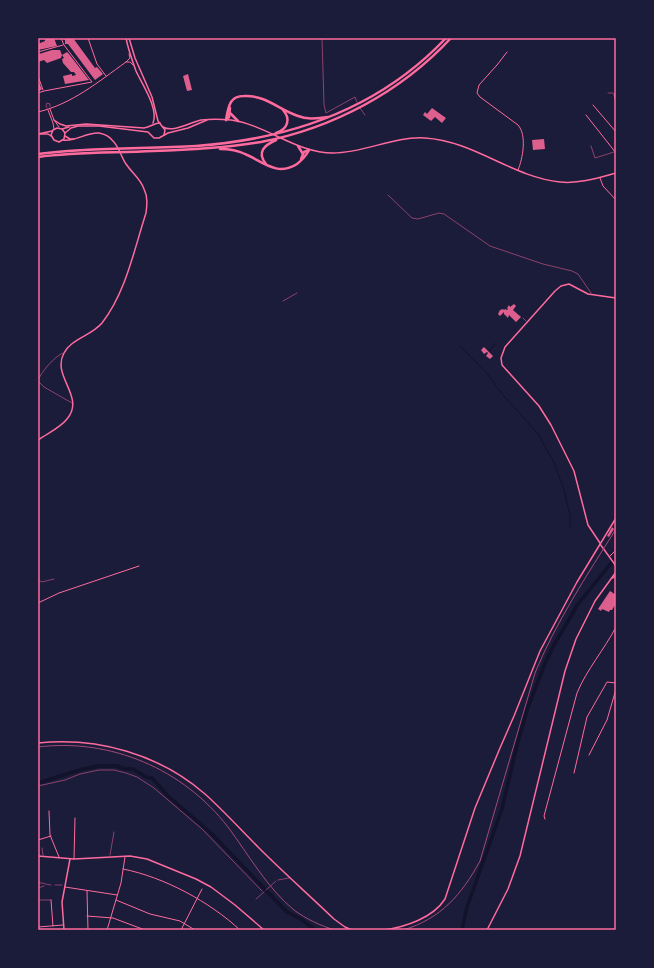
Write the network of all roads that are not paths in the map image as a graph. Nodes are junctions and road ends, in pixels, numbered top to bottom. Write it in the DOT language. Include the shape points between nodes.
graph roads {
  1 [pos="61,38"];
  2 [pos="88,38"];
  3 [pos="127,38"];
  4 [pos="322,38"];
  5 [pos="446,38"];
  6 [pos="451,38"];
  7 [pos="616,41"];
  8 [pos="615,43"];
  9 [pos="64,45"];
  10 [pos="128,49"];
  11 [pos="38,52"];
  12 [pos="507,52"];
  13 [pos="126,62"];
  14 [pos="136,71"];
  15 [pos="38,75"];
  16 [pos="106,77"];
  17 [pos="44,91"];
  18 [pos="38,93"];
  19 [pos="608,93"];
  20 [pos="614,94"];
  21 [pos="616,102"];
  22 [pos="593,105"];
  23 [pos="230,106"];
  24 [pos="50,108"];
  25 [pos="281,108"];
  26 [pos="48,109"];
  27 [pos="38,112"];
  28 [pos="230,114"];
  29 [pos="365,115"];
  30 [pos="335,116"];
  31 [pos="586,116"];
  32 [pos="54,120"];
  33 [pos="209,120"];
  34 [pos="226,120"];
  35 [pos="238,121"];
  36 [pos="160,123"];
  37 [pos="74,125"];
  38 [pos="151,126"];
  39 [pos="163,127"];
  40 [pos="58,128"];
  41 [pos="62,129"];
  42 [pos="53,130"];
  43 [pos="150,132"];
  44 [pos="616,132"];
  45 [pos="38,134"];
  46 [pos="65,134"];
  47 [pos="164,135"];
  48 [pos="51,136"];
  49 [pos="266,137"];
  50 [pos="282,137"];
  51 [pos="78,139"];
  52 [pos="63,140"];
  53 [pos="298,146"];
  54 [pos="592,146"];
  55 [pos="213,148"];
  56 [pos="309,150"];
  57 [pos="616,152"];
  58 [pos="38,154"];
  59 [pos="303,156"];
  60 [pos="38,157"];
  61 [pos="298,162"];
  62 [pos="268,166"];
  63 [pos="518,170"];
  64 [pos="616,173"];
  65 [pos="600,178"];
  66 [pos="388,195"];
  67 [pos="616,200"];
  68 [pos="591,295"];
  69 [pos="616,298"];
  70 [pos="523,318"];
  71 [pos="527,322"];
  72 [pos="64,352"];
  73 [pos="73,404"];
  74 [pos="38,440"];
  75 [pos="616,518"];
  76 [pos="600,544"];
  77 [pos="616,550"];
  78 [pos="610,557"];
  79 [pos="139,566"];
  80 [pos="616,566"];
  81 [pos="616,572"];
  82 [pos="616,576"];
  83 [pos="612,578"];
  84 [pos="54,579"];
  85 [pos="38,580"];
  86 [pos="38,603"];
  87 [pos="616,627"];
  88 [pos="616,683"];
  89 [pos="616,689"];
  90 [pos="38,743"];
  91 [pos="589,755"];
  92 [pos="574,774"];
  93 [pos="49,811"];
  94 [pos="75,818"];
  95 [pos="545,819"];
  96 [pos="114,832"];
  97 [pos="51,836"];
  98 [pos="38,840"];
  99 [pos="42,848"];
  100 [pos="38,856"];
  101 [pos="43,856"];
  102 [pos="125,856"];
  103 [pos="110,857"];
  104 [pos="59,858"];
  105 [pos="70,859"];
  106 [pos="74,859"];
  107 [pos="123,869"];
  108 [pos="291,878"];
  109 [pos="278,880"];
  110 [pos="38,883"];
  111 [pos="51,885"];
  112 [pos="65,886"];
  113 [pos="202,889"];
  114 [pos="87,891"];
  115 [pos="264,892"];
  116 [pos="117,896"];
  117 [pos="197,899"];
  118 [pos="256,899"];
  119 [pos="38,900"];
  120 [pos="52,900"];
  121 [pos="116,900"];
  122 [pos="87,916"];
  123 [pos="111,917"];
  124 [pos="185,923"];
  125 [pos="63,925"];
  126 [pos="52,926"];
  127 [pos="38,927"];
  128 [pos="51,930"];
  129 [pos="64,930"];
  130 [pos="88,930"];
  131 [pos="107,930"];
  132 [pos="145,930"];
  133 [pos="181,930"];
  134 [pos="196,930"];
  135 [pos="239,930"];
  136 [pos="264,930"];
  137 [pos="352,930"];
  138 [pos="384,930"];
  139 [pos="487,930"];
  1 -- 9 [label="street"];
  2 -- 16 [label="street" via="97,64"];
  3 -- 10 [label="street"];
  3 -- 36 [label="street"];
  4 -- 29 [label="lane" via="326,113 355,97"];
  5 -- 30 [label="highway" via="400,78 370,98"];
  6 -- 50 [label="highway" via="413,73 370,102 331,121"];
  7 -- 8 [label="street"];
  9 -- 11 [label="street"];
  9 -- 17 [label="street" via="92,82"];
  10 -- 13 [label="street" via="130,57"];
  10 -- 14 [label="street"];
  12 -- 63 [label="street" via="479,85 477,93 522,129 523,153"];
  13 -- 14 [label="street" via="130,62"];
  13 -- 16 [label="street"];
  14 -- 38 [label="street" via="151,104 154,119"];
  15 -- 17 [label="street"];
  16 -- 24 [label="street" via="82,94"];
  17 -- 18 [label="street"];
  19 -- 20 [label="lane"];
  20 -- 21 [label="street"];
  22 -- 44 [label="street"];
  23 -- 25 [label="highway" via="236,98 247,96 264,99"];
  23 -- 28 [label="highway"];
  23 -- 34 [label="highway"];
  24 -- 26 [label="street"];
  24 -- 26 [label="lane" via="50,104 47,103"];
  24 -- 32 [label="street"];
  25 -- 30 [label="highway" via="307,118"];
  25 -- 49 [label="highway" via="288,117 287,125 279,132"];
  26 -- 27 [label="street"];
  26 -- 42 [label="street"];
  28 -- 34 [label="highway"];
  28 -- 35 [label="highway"];
  30 -- 49 [label="highway"];
  31 -- 57 [label="street"];
  32 -- 37 [label="street" via="62,125"];
  32 -- 40 [label="street"];
  33 -- 34 [label="street"];
  33 -- 39 [label="street" via="174,128"];
  33 -- 47 [label="street"];
  34 -- 35 [label="street"];
  35 -- 53 [label="street"];
  36 -- 38 [label="street"];
  36 -- 39 [label="street"];
  37 -- 38 [label="street" via="144,128"];
  37 -- 41 [label="street"];
  38 -- 43 [label="street"];
  39 -- 47 [label="street"];
  40 -- 41 [label="street"];
  40 -- 42 [label="street"];
  41 -- 46 [label="street"];
  42 -- 45 [label="street"];
  42 -- 48 [label="street"];
  43 -- 46 [label="street" via="81,126 71,128"];
  43 -- 47 [label="street" via="156,138"];
  45 -- 48 [label="street"];
  46 -- 51 [label="street" via="72,139"];
  46 -- 52 [label="street"];
  48 -- 52 [label="street" via="56,142"];
  49 -- 58 [label="highway" via="195,146 113,148"];
  50 -- 55 [label="highway"];
  50 -- 62 [label="highway" via="268,144 263,150 262,158"];
  51 -- 52 [label="street"];
  51 -- 72 [label="street" via="95,133 112,140 144,187 147,204 126,275 113,306 96,330 72,344"];
  53 -- 56 [label="street"];
  53 -- 59 [label="highway"];
  54 -- 57 [label="lane" via="595,158"];
  55 -- 60 [label="highway"];
  55 -- 62 [label="highway" via="241,152"];
  56 -- 59 [label="highway" via="304,152"];
  56 -- 61 [label="highway"];
  56 -- 63 [label="street" via="332,153 356,151 402,139 430,138 457,144"];
  59 -- 61 [label="highway"];
  61 -- 62 [label="highway" via="286,169"];
  63 -- 65 [label="street" via="559,182"];
  64 -- 65 [label="street"];
  65 -- 67 [label="street" via="603,186"];
  66 -- 68 [label="lane" via="412,218 444,214 490,246 572,271 581,276"];
  68 -- 69 [label="street"];
  68 -- 71 [label="street" via="572,285 564,285 555,291"];
  70 -- 71 [label="lane"];
  71 -- 76 [label="street" via="505,347 502,363 539,406 551,425 574,471 588,525"];
  72 -- 73 [label="street" via="61,370"];
  72 -- 73 [label="lane" via="50,363 38,381"];
  73 -- 74 [label="street" via="67,419"];
  75 -- 76 [label="street"];
  76 -- 78 [label="street"];
  76 -- 138 [label="street" via="540,651 466,834 443,902 420,919"];
  77 -- 78 [label="street"];
  78 -- 80 [label="street"];
  79 -- 86 [label="street" via="59,593"];
  81 -- 83 [label="street"];
  82 -- 83 [label="street"];
  83 -- 139 [label="street" via="595,601 576,638 520,856 508,889"];
  84 -- 85 [label="lane" via="42,582"];
  87 -- 95 [label="street" via="577,693"];
  88 -- 92 [label="street" via="607,682 588,716"];
  89 -- 91 [label="street" via="607,720"];
  90 -- 108 [label="street" via="60,741 119,748 165,767 211,799"];
  93 -- 97 [label="street"];
  94 -- 106 [label="street"];
  96 -- 103 [label="lane"];
  97 -- 98 [label="street"];
  97 -- 104 [label="street"];
  99 -- 101 [label="lane"];
  100 -- 101 [label="street"];
  101 -- 104 [label="street"];
  102 -- 103 [label="street"];
  102 -- 107 [label="street"];
  102 -- 136 [label="street" via="147,859 200,881 223,895"];
  103 -- 106 [label="street"];
  104 -- 105 [label="street"];
  105 -- 106 [label="street"];
  105 -- 112 [label="street"];
  107 -- 116 [label="street"];
  107 -- 117 [label="street" via="162,881"];
  108 -- 109 [label="lane"];
  108 -- 137 [label="street" via="336,921"];
  110 -- 111 [label="lane"];
  112 -- 114 [label="street"];
  112 -- 125 [label="street"];
  113 -- 117 [label="street"];
  114 -- 116 [label="street"];
  114 -- 122 [label="street"];
  115 -- 118 [label="lane"];
  116 -- 121 [label="street"];
  117 -- 124 [label="street"];
  117 -- 135 [label="street"];
  119 -- 120 [label="lane"];
  120 -- 126 [label="street"];
  121 -- 123 [label="street"];
  121 -- 124 [label="street" via="150,914"];
  122 -- 123 [label="street"];
  122 -- 130 [label="street"];
  123 -- 131 [label="street"];
  123 -- 132 [label="street"];
  124 -- 133 [label="street"];
  124 -- 134 [label="street"];
  125 -- 126 [label="street"];
  125 -- 129 [label="street"];
  126 -- 127 [label="street"];
  126 -- 128 [label="street"];
}
